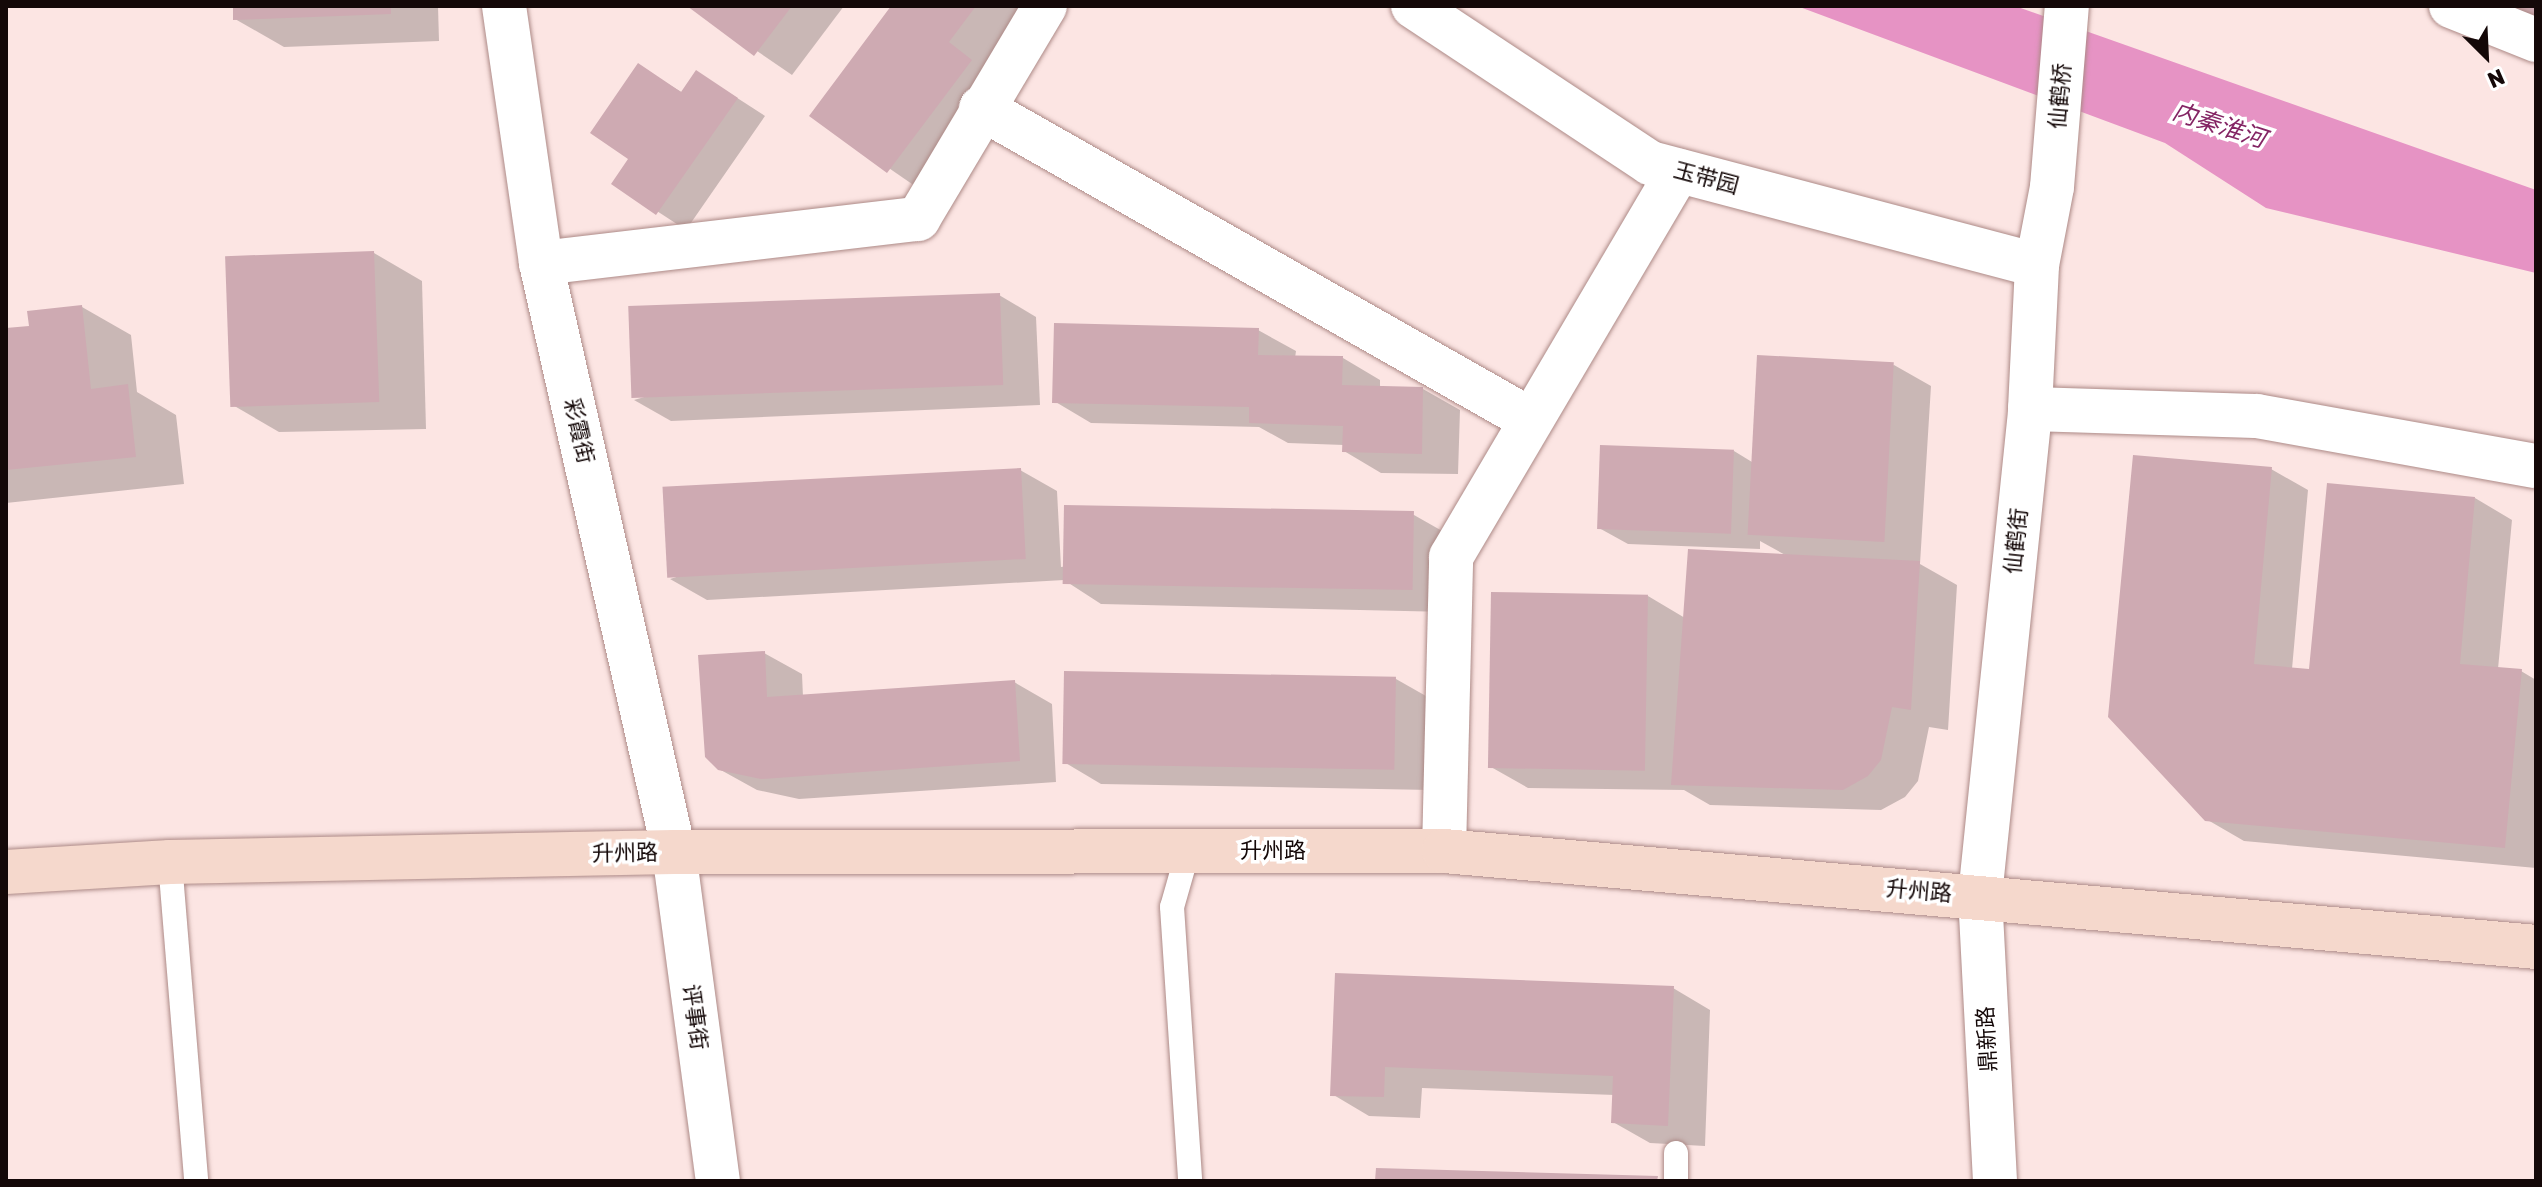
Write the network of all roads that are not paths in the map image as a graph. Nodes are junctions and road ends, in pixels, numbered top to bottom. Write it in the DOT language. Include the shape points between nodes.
graph roads {
  1 [pos="504,6"];
  2 [pos="1045,6"];
  3 [pos="1413,6"];
  4 [pos="2067,6"];
  5 [pos="2451,6"];
  6 [pos="2536,40"];
  7 [pos="981,108"];
  8 [pos="1678,171"];
  9 [pos="2052,187"];
  10 [pos="541,263"];
  11 [pos="2037,265"];
  12 [pos="2030,409"];
  13 [pos="1531,420"];
  14 [pos="2536,466"];
  15 [pos="1188,851"];
  16 [pos="1444,851"];
  17 [pos="674,852"];
  18 [pos="170,862"];
  19 [pos="6,872"];
  20 [pos="1980,896"];
  21 [pos="2536,947"];
  22 [pos="1676,1153"];
  23 [pos="196,1181"];
  24 [pos="718,1181"];
  25 [pos="1190,1181"];
  26 [pos="1676,1181"];
  27 [pos="1995,1181"];
  1 -- 10 [label="street, 彩霞街"];
  2 -- 7 [label="street"];
  3 -- 8 [label="street, 玉带园" via="1650,163"];
  4 -- 9 [label="street, 仙鹤桥"];
  5 -- 6 [label="street"];
  7 -- 10 [label="street" via="918,219"];
  7 -- 13 [label="street"];
  8 -- 11 [label="street, 玉带园"];
  8 -- 13 [label="street"];
  9 -- 11 [label="street, 仙鹤街"];
  10 -- 17 [label="street, 彩霞街"];
  11 -- 12 [label="street, 仙鹤街"];
  12 -- 14 [label="street" via="2257,416"];
  12 -- 20 [label="street, 仙鹤街"];
  13 -- 16 [label="street" via="1451,557"];
  15 -- 16 [label="main road, 升州路"];
  15 -- 17 [label="main road, 升州路"];
  15 -- 25 [label="lane" via="1172,907"];
  16 -- 20 [label="main road, 升州路"];
  17 -- 18 [label="main road, 升州路"];
  17 -- 24 [label="street, 评事街"];
  18 -- 19 [label="main road, 升州路"];
  18 -- 23 [label="lane"];
  20 -- 21 [label="main road, 升州路"];
  20 -- 27 [label="street, 鼎新路"];
  22 -- 26 [label="lane"];
}
